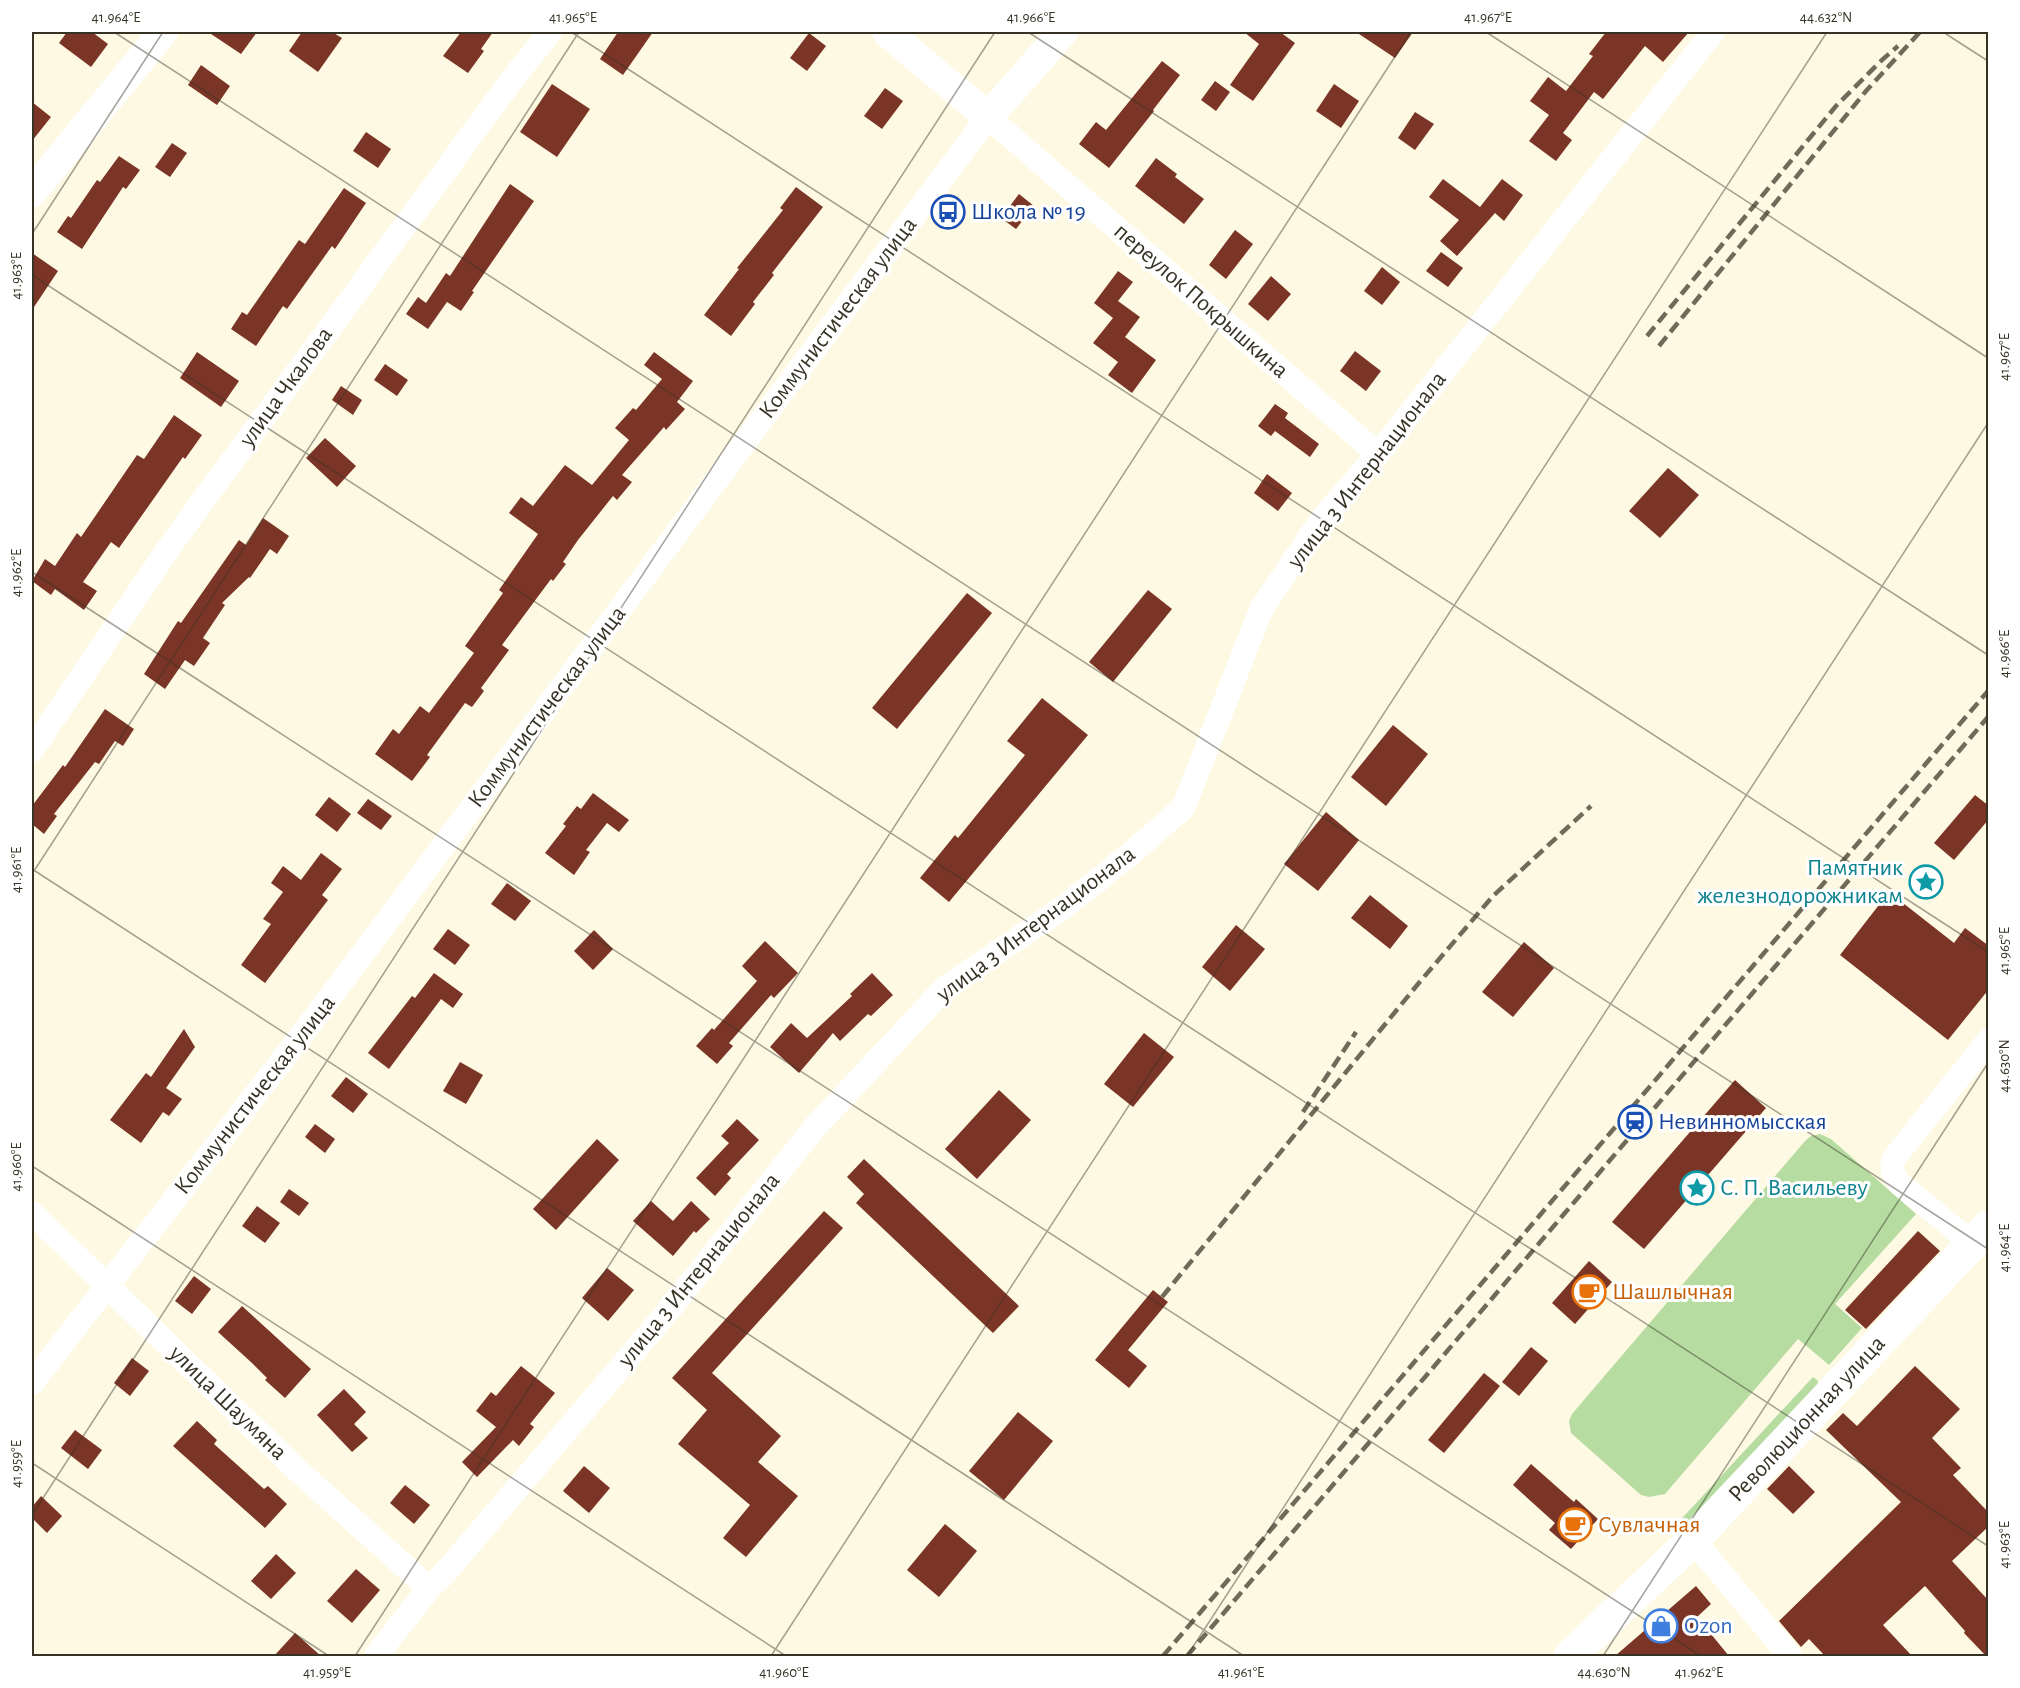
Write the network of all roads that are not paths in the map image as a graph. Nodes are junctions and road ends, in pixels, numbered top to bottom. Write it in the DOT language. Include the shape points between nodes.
graph roads {
  1 [pos="163,32"];
  2 [pos="550,32"];
  3 [pos="887,32"];
  4 [pos="1063,32"];
  5 [pos="1713,32"];
  6 [pos="988,117"];
  7 [pos="32,192"];
  8 [pos="1378,454"];
  9 [pos="32,750"];
  10 [pos="1989,1041"];
  11 [pos="32,1213"];
  12 [pos="1980,1235"];
  13 [pos="108,1286"];
  14 [pos="32,1383"];
  15 [pos="1693,1540"];
  16 [pos="429,1588"];
  17 [pos="376,1656"];
  18 [pos="1570,1656"];
  19 [pos="1790,1656"];
  1 -- 7 [label="street"];
  2 -- 9 [label="street, улица Чкалова" via="175,539"];
  3 -- 6 [label="street, переулок Покрышкина"];
  4 -- 6 [label="street, Коммунистическая улица"];
  5 -- 8 [label="street, улица 3 Интернационала"];
  6 -- 8 [label="street, переулок Покрышкина"];
  6 -- 13 [label="street, Коммунистическая улица" via="301,1036"];
  8 -- 16 [label="street, улица 3 Интернационала" via="1322,519 1262,608 1183,808 1064,907 945,987 815,1127 660,1321"];
  10 -- 12 [label="street" via="1892,1163 1900,1184"];
  11 -- 13 [label="street, улица Шаумяна"];
  12 -- 15 [label="main road, Революционная улица"];
  13 -- 14 [label="street, Коммунистическая улица"];
  13 -- 16 [label="street, улица Шаумяна" via="295,1468"];
  15 -- 18 [label="main road, Революционная улица"];
  15 -- 19 [label="street"];
  16 -- 17 [label="street, улица 3 Интернационала"];
}
